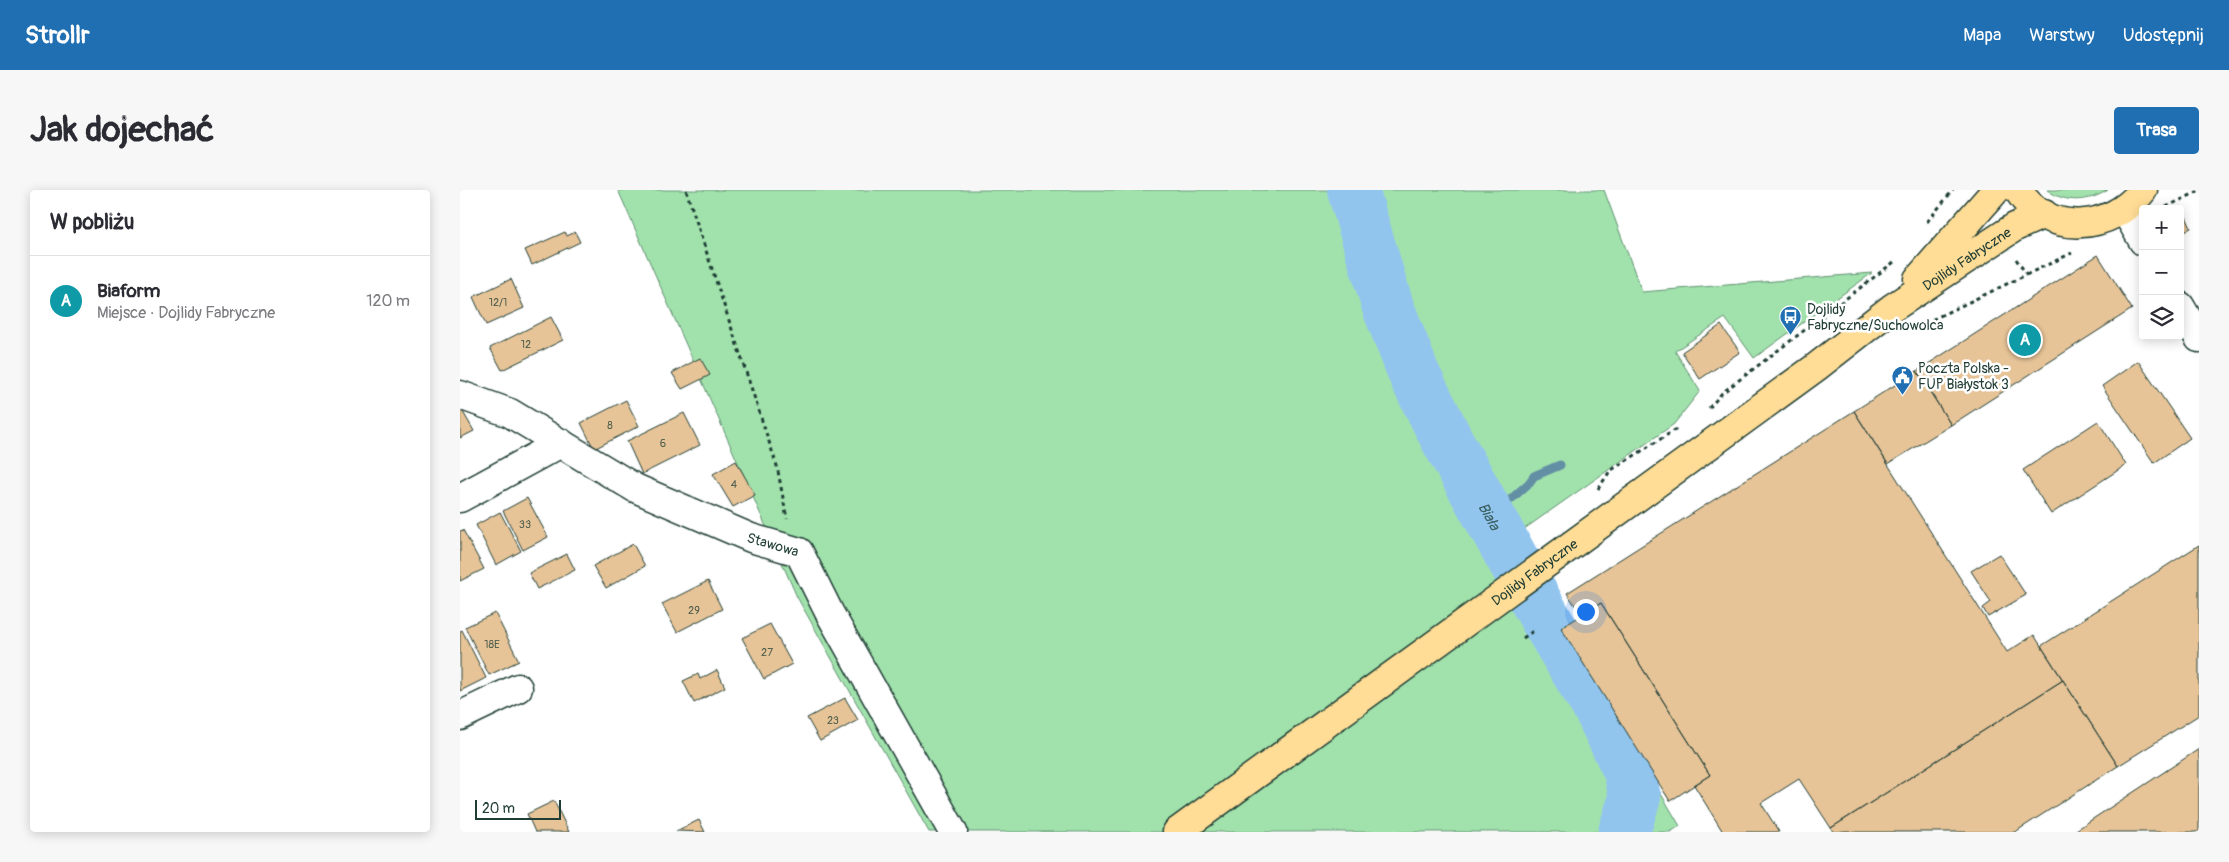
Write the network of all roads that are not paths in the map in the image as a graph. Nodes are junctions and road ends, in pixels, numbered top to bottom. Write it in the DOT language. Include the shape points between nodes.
graph roads {
  1 [pos="1996,190"];
  2 [pos="2018,190"];
  3 [pos="2143,190"];
  4 [pos="2124,210"];
  5 [pos="2044,214"];
  6 [pos="2139,234"];
  7 [pos="1892,308"];
  8 [pos="2184,313"];
  9 [pos="2199,338"];
  10 [pos="460,395"];
  11 [pos="561,444"];
  12 [pos="460,498"];
  13 [pos="518,688"];
  14 [pos="460,716"];
  15 [pos="953,832"];
  16 [pos="1177,832"];
  1 -- 7 [label="highway, Dojlidy Fabryczne"];
  2 -- 5 [label="highway" via="2031,206"];
  3 -- 4 [label="highway"];
  4 -- 5 [label="highway" via="2091,223 2070,223"];
  4 -- 6 [label="street"];
  5 -- 7 [label="highway, Dojlidy Fabryczne" via="2015,227"];
  7 -- 16 [label="highway, Dojlidy Fabryczne" via="1815,368"];
  8 -- 9 [label="street"];
  10 -- 11 [label="street, Stawowa" via="510,413"];
  11 -- 12 [label="street"];
  11 -- 15 [label="street, Stawowa" via="634,488 751,538 799,552 829,612"];
  13 -- 14 [label="street"];
}
